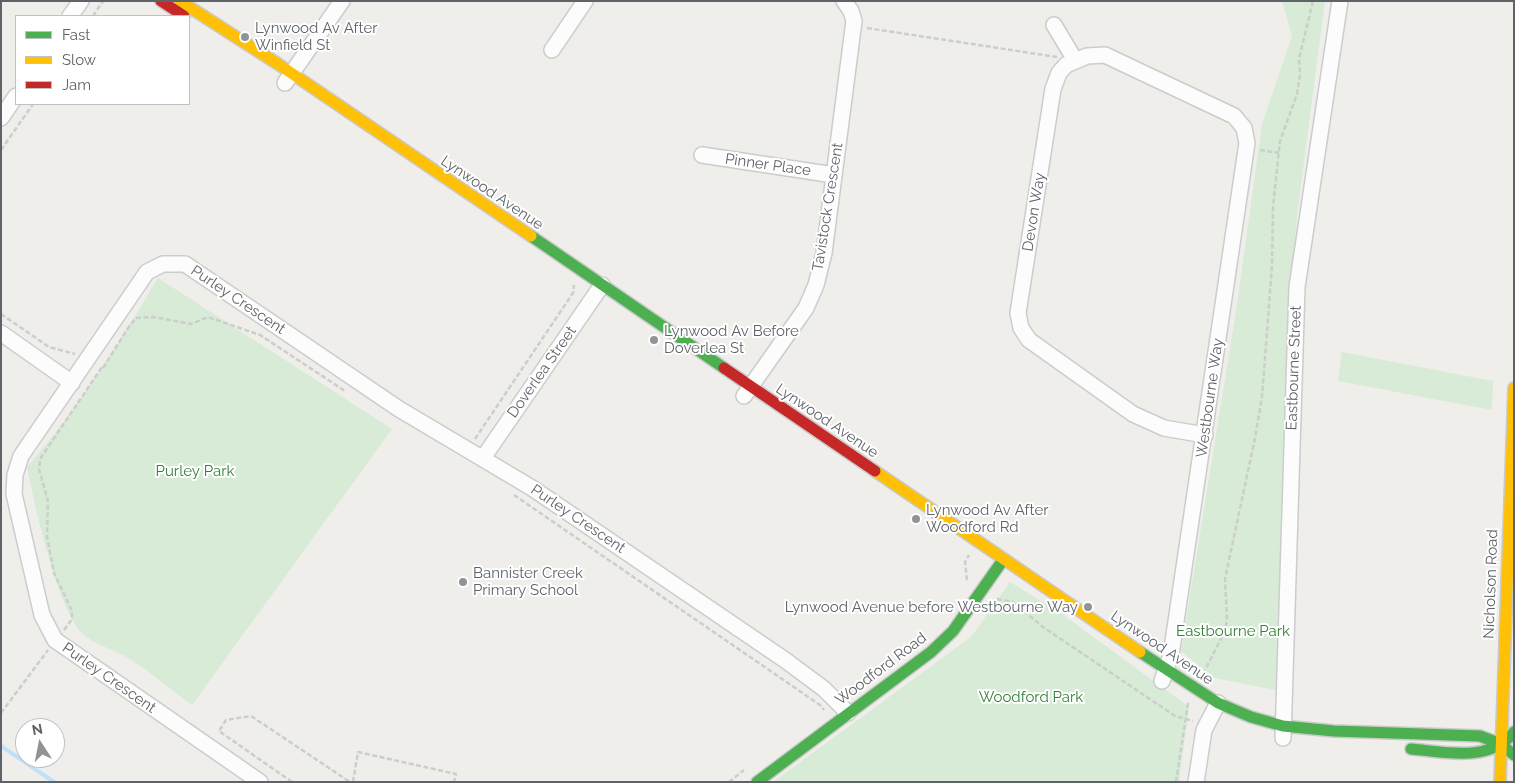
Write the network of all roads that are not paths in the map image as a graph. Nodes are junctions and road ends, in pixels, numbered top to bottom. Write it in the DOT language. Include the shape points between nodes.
graph roads {
  1 [pos="161,1"];
  2 [pos="180,1"];
  3 [pos="342,1"];
  4 [pos="585,1"];
  5 [pos="844,1"];
  6 [pos="1340,1"];
  7 [pos="182,15"];
  8 [pos="190,21"];
  9 [pos="1054,25"];
  10 [pos="552,50"];
  11 [pos="1070,62"];
  12 [pos="288,78"];
  13 [pos="15,97"];
  14 [pos="1,118"];
  15 [pos="702,156"];
  16 [pos="834,175"];
  17 [pos="598,290"];
  18 [pos="1,333"];
  19 [pos="72,383"];
  20 [pos="1514,388"];
  21 [pos="747,391"];
  22 [pos="1513,416"];
  23 [pos="1205,435"];
  24 [pos="482,458"];
  25 [pos="1512,474"];
  26 [pos="1000,564"];
  27 [pos="1166,679"];
  28 [pos="1217,711"];
  29 [pos="848,713"];
  30 [pos="1514,732"];
  31 [pos="1283,735"];
  32 [pos="1501,744"];
  33 [pos="1402,748"];
  34 [pos="1514,755"];
  35 [pos="260,782"];
  36 [pos="757,782"];
  37 [pos="1196,782"];
  38 [pos="1500,782"];
  1 -- 7 [label="street"];
  2 -- 12 [label="street, Lynwood Avenue"];
  3 -- 12 [label="street"];
  4 -- 10 [label="street"];
  5 -- 16 [label="street, Tavistock Crescent" via="851,10 853,26"];
  6 -- 31 [label="street, Eastbourne Street" via="1297,287"];
  8 -- 12 [label="street, Lynwood Avenue"];
  9 -- 11 [label="street"];
  11 -- 23 [label="street, Devon Way" via="1059,73 1053,89 1018,314 1021,328 1029,340 1133,414 1164,428"];
  11 -- 23 [label="street, Westbourne Way" via="1105,55 1234,116 1244,128 1246,148"];
  12 -- 17 [label="street, Lynwood Avenue"];
  12 -- 17 [label="street, Lynwood Avenue" via="576,281"];
  13 -- 14 [label="street"];
  15 -- 16 [label="street, Pinner Place"];
  16 -- 21 [label="street, Tavistock Crescent" via="824,253 816,285 806,308"];
  17 -- 21 [label="street, Lynwood Avenue"];
  17 -- 24 [label="street, Doverlea Street"];
  18 -- 19 [label="street"];
  19 -- 24 [label="street, Purley Crescent" via="148,272 164,264 185,264 398,409"];
  19 -- 35 [label="street, Purley Crescent" via="21,456 15,475 14,494 42,615 55,640"];
  20 -- 22 [label="street, Nicholson Road"];
  21 -- 26 [label="street, Lynwood Avenue"];
  22 -- 25 [label="street, Nicholson Road"];
  23 -- 27 [label="street, Westbourne Way"];
  24 -- 29 [label="street, Purley Crescent" via="532,488 777,654 824,689"];
  25 -- 32 [label="street, Nicholson Road"];
  26 -- 27 [label="street, Lynwood Avenue"];
  26 -- 29 [label="street, Woodford Road" via="953,632"];
  27 -- 28 [label="street, Lynwood Avenue"];
  28 -- 31 [label="street, Lynwood Avenue" via="1251,717"];
  28 -- 37 [label="street" via="1204,730"];
  29 -- 36 [label="street, Woodford Road"];
  30 -- 32 [label="street"];
  31 -- 32 [label="street, Lynwood Avenue" via="1334,732 1480,736"];
  32 -- 33 [label="street" via="1480,754"];
  32 -- 34 [label="street, Lynwood Avenue"];
  32 -- 38 [label="street, Nicholson Road"];
}
